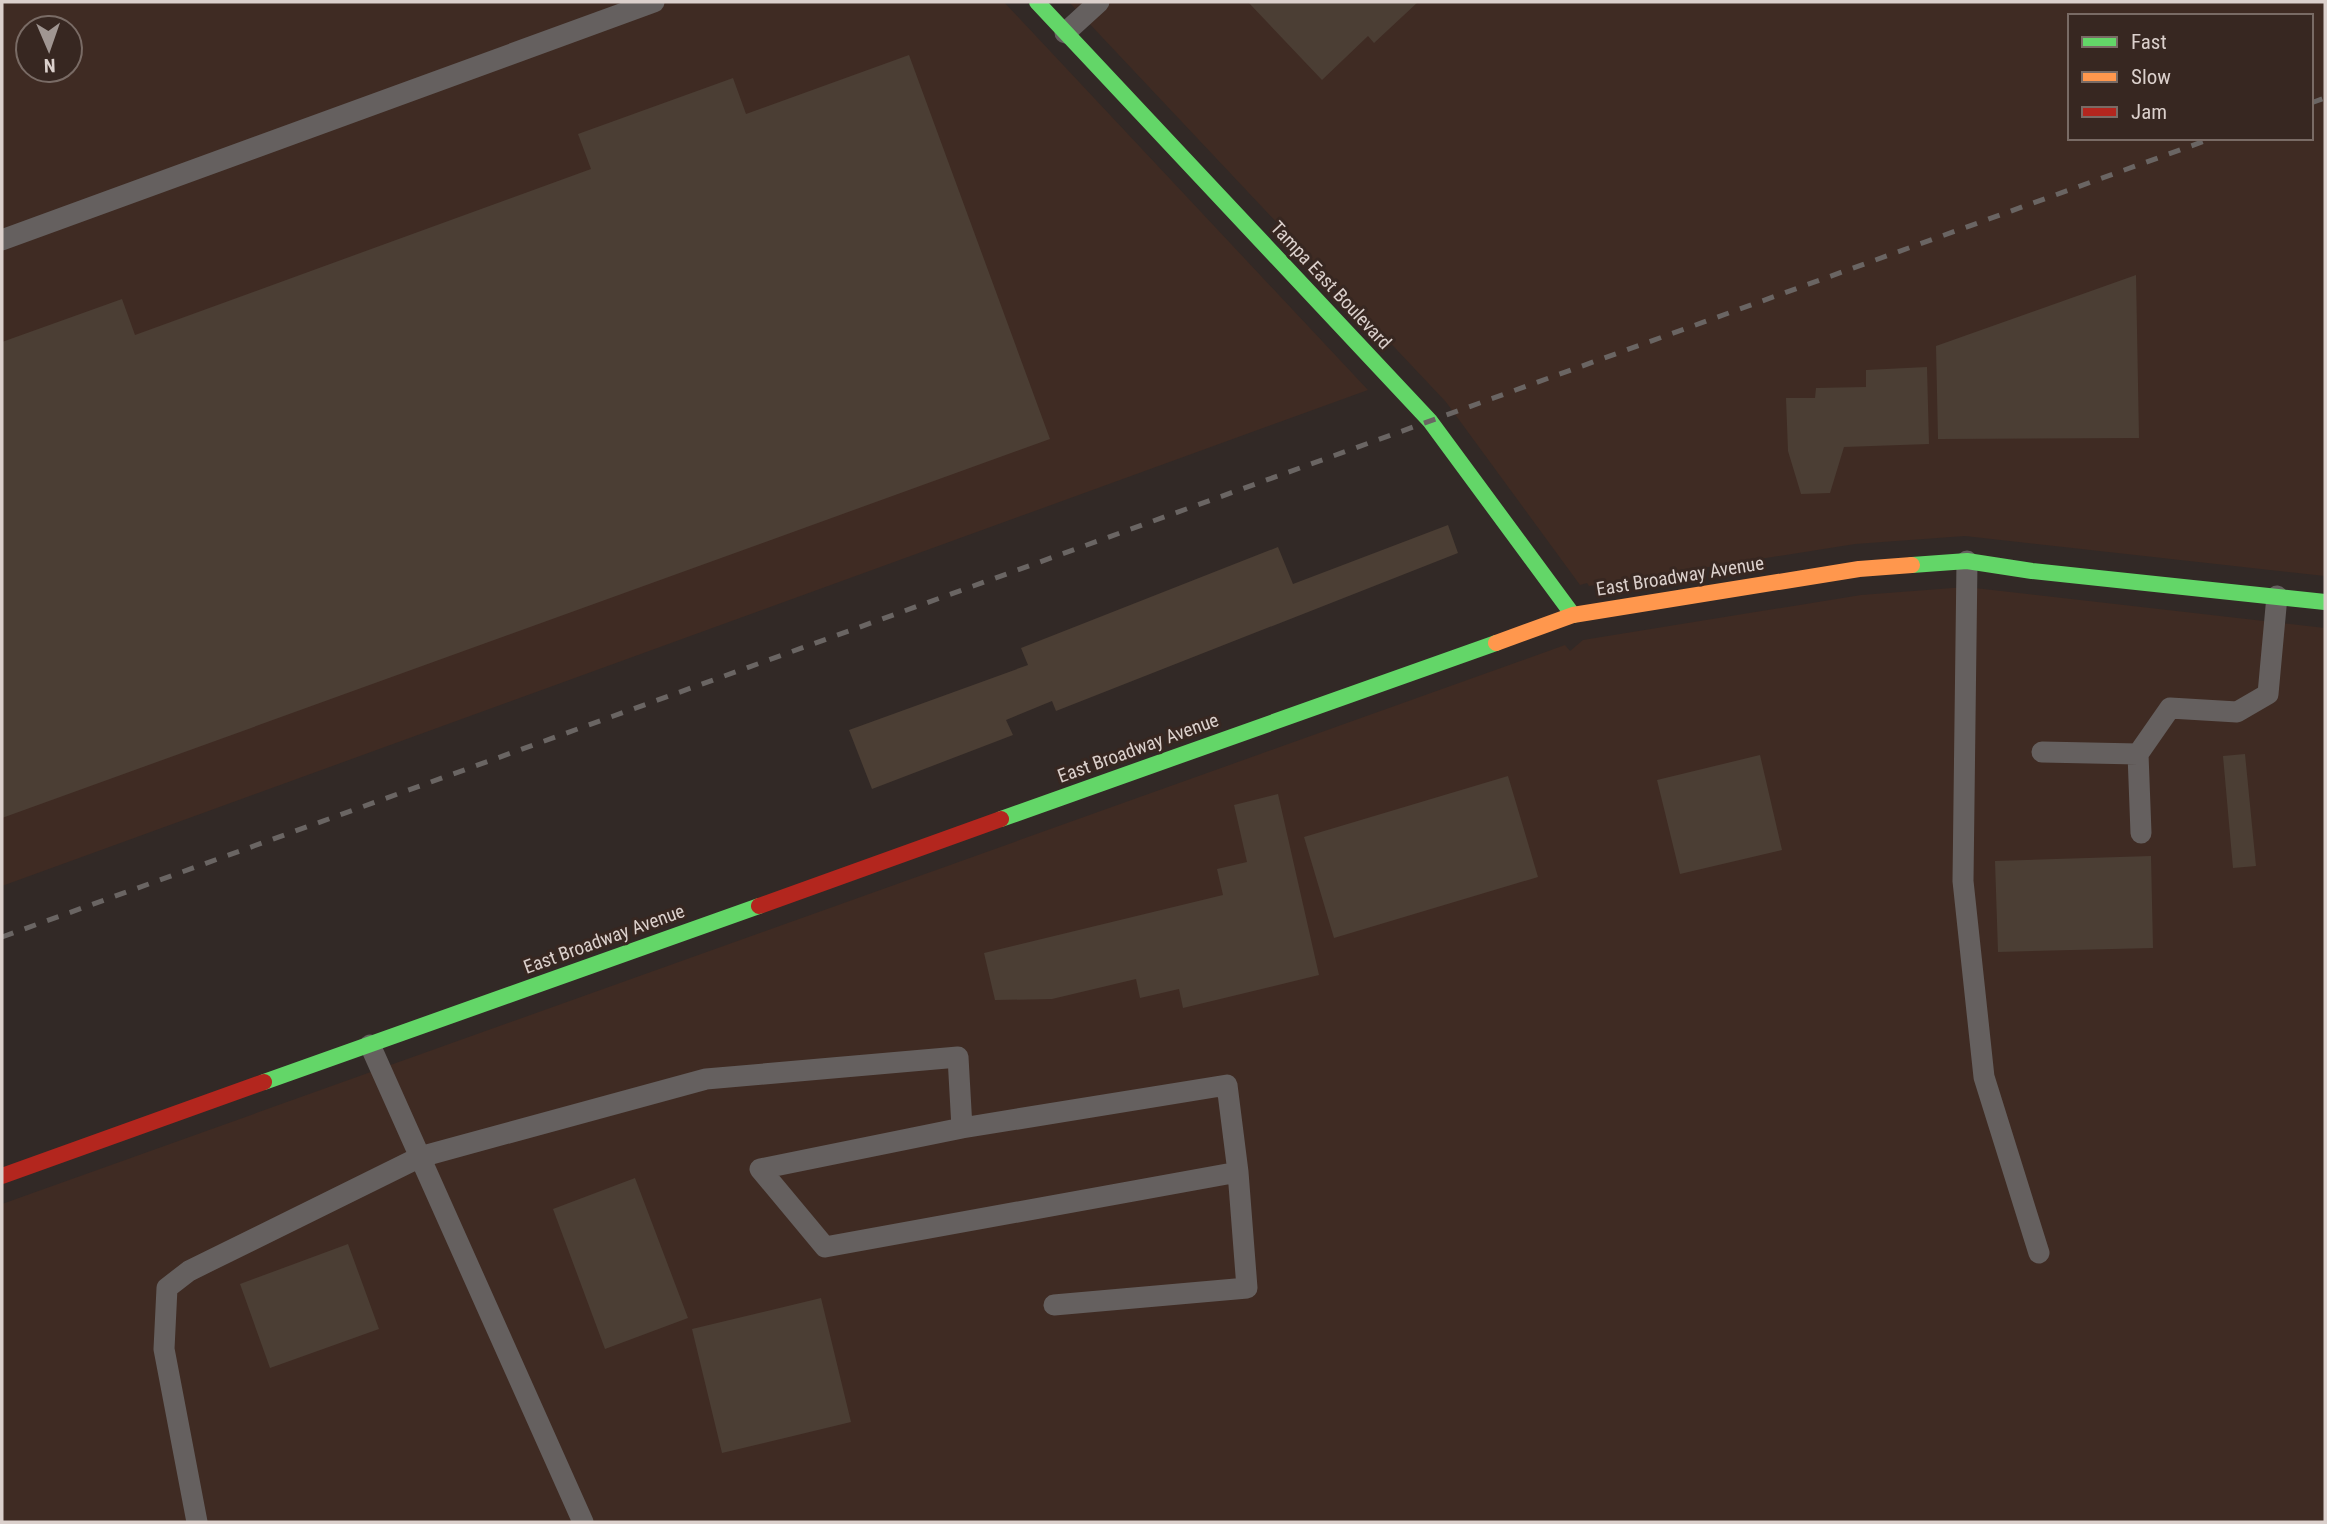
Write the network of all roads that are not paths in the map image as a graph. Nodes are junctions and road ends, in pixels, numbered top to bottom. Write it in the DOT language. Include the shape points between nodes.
graph roads {
  1 [pos="654,2"];
  2 [pos="1037,2"];
  3 [pos="1099,2"];
  4 [pos="1065,33"];
  5 [pos="2,240"];
  6 [pos="1967,561"];
  7 [pos="2277,596"];
  8 [pos="2325,602"];
  9 [pos="1573,615"];
  10 [pos="2042,752"];
  11 [pos="2138,754"];
  12 [pos="2141,833"];
  13 [pos="370,1045"];
  14 [pos="962,1128"];
  15 [pos="420,1157"];
  16 [pos="1238,1172"];
  17 [pos="2,1176"];
  18 [pos="2039,1253"];
  19 [pos="1054,1305"];
  20 [pos="197,1522"];
  21 [pos="583,1522"];
  1 -- 5 [label="lane"];
  2 -- 4 [label="main road, Tampa East Boulevard"];
  3 -- 4 [label="lane"];
  4 -- 9 [label="main road, Tampa East Boulevard" via="1430,421"];
  6 -- 7 [label="main road, East Broadway Avenue"];
  6 -- 9 [label="main road, East Broadway Avenue" via="1859,569"];
  6 -- 18 [label="lane" via="1963,881 1967,920 1984,1077"];
  7 -- 8 [label="main road, East Broadway Avenue"];
  7 -- 11 [label="lane" via="2268,694 2237,712 2170,708"];
  9 -- 13 [label="main road, East Broadway Avenue"];
  10 -- 11 [label="lane"];
  11 -- 12 [label="lane"];
  13 -- 15 [label="lane"];
  13 -- 17 [label="main road, East Broadway Avenue"];
  14 -- 15 [label="lane" via="958,1057 706,1079"];
  14 -- 16 [label="lane" via="1227,1085"];
  14 -- 16 [label="lane" via="760,1169 825,1247"];
  15 -- 20 [label="lane" via="189,1271 167,1288 164,1349"];
  15 -- 21 [label="lane"];
  16 -- 19 [label="lane" via="1247,1288"];
}
